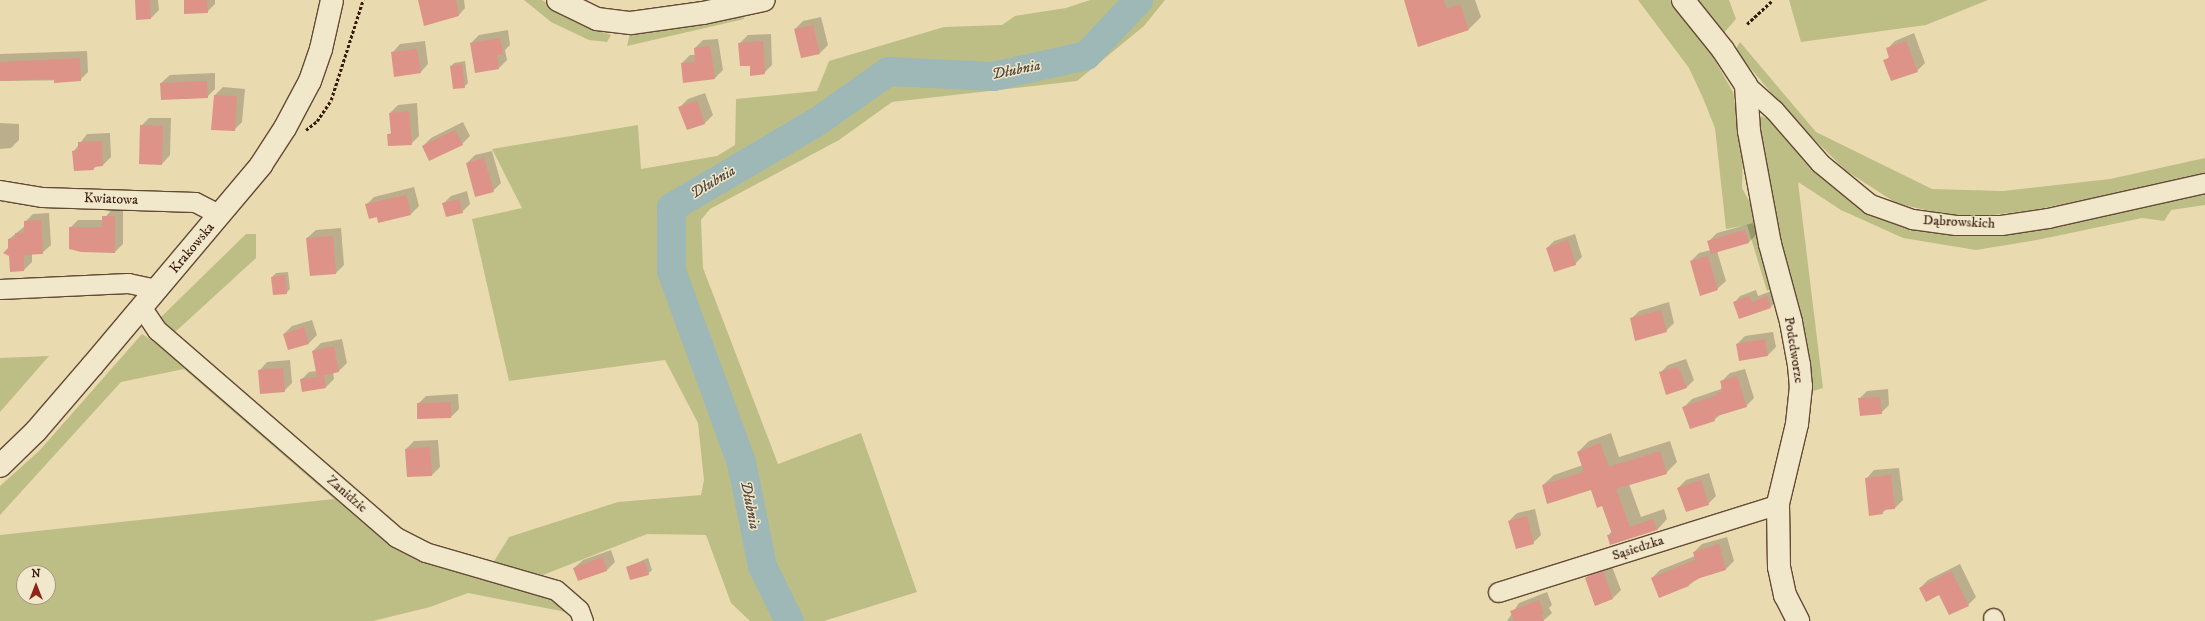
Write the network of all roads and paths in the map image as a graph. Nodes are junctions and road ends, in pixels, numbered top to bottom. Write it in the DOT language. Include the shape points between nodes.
graph roads {
  1 [pos="332,0"];
  2 [pos="558,0"];
  3 [pos="764,0"];
  4 [pos="1683,0"];
  5 [pos="1773,0"];
  6 [pos="1747,24"];
  7 [pos="1746,85"];
  8 [pos="2205,183"];
  9 [pos="0,190"];
  10 [pos="220,215"];
  11 [pos="0,288"];
  12 [pos="157,289"];
  13 [pos="142,308"];
  14 [pos="0,466"];
  15 [pos="1778,504"];
  16 [pos="1498,592"];
  17 [pos="1795,618"];
  18 [pos="583,621"];
  1 -- 10 [label="street, Krakowska" via="315,67 300,102 261,165"];
  2 -- 3 [label="street" via="597,18 631,23 703,13"];
  4 -- 7 [label="street, Dąbrowskich" via="1723,50"];
  5 -- 6 [label="path"];
  7 -- 8 [label="street, Dąbrowskich" via="1774,110 1820,163 1870,204 1912,219 1956,225 2001,225 2048,218"];
  7 -- 15 [label="street, Podedworze" via="1749,131 1770,244 1791,322 1801,386 1789,464"];
  9 -- 10 [label="street, Kwiatowa" via="42,196 195,202"];
  10 -- 12 [label="street, Krakowska"];
  11 -- 12 [label="street" via="128,283"];
  12 -- 13 [label="street, Krakowska"];
  13 -- 14 [label="street, Krakowska" via="36,431"];
  13 -- 18 [label="street, Zanidzie" via="158,330 396,537 425,552 556,590 579,610"];
  15 -- 16 [label="street, Sąsiedzka"];
  15 -- 17 [label="street, Podedworze" via="1779,567"];
}
